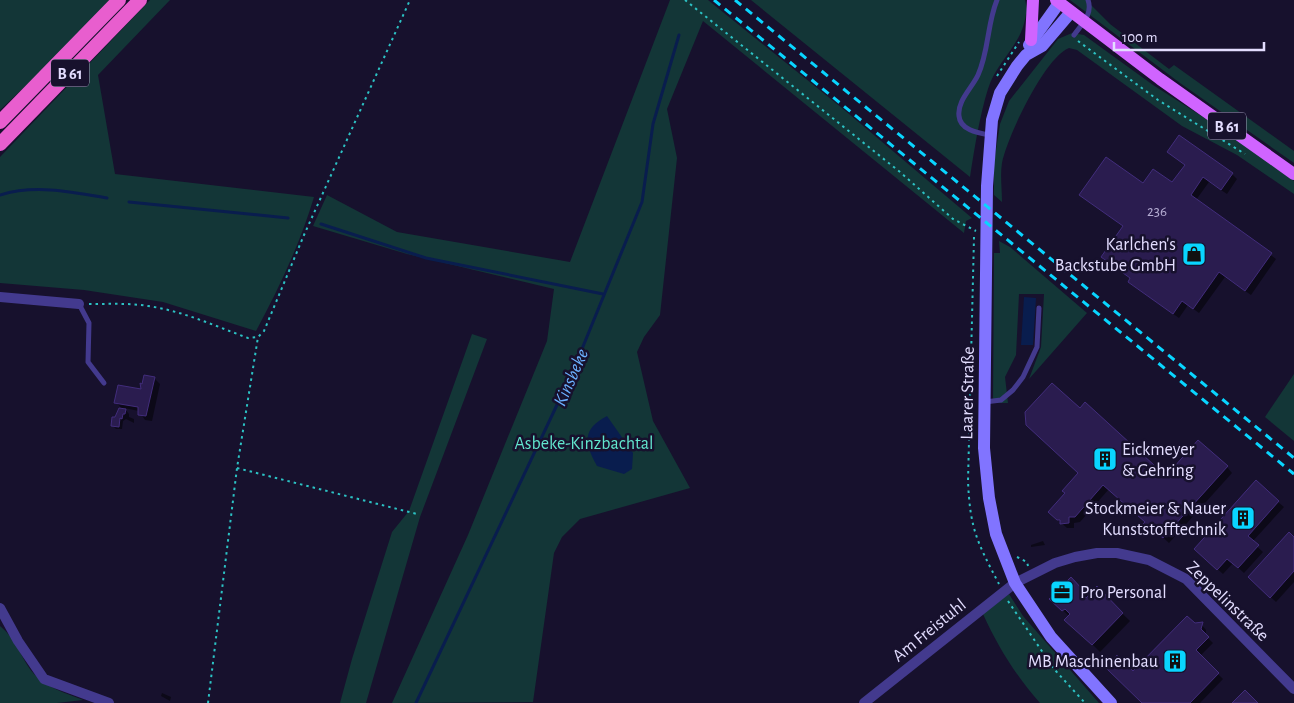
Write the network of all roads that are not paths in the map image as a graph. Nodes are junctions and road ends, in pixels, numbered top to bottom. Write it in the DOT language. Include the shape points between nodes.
graph roads {
  1 [pos="119,0"];
  2 [pos="140,0"];
  3 [pos="997,0"];
  4 [pos="1033,0"];
  5 [pos="1088,0"];
  6 [pos="1058,1"];
  7 [pos="1071,12"];
  8 [pos="1083,22"];
  9 [pos="1074,34"];
  10 [pos="1031,40"];
  11 [pos="1026,55"];
  12 [pos="0,122"];
  13 [pos="989,135"];
  14 [pos="0,144"];
  15 [pos="1294,174"];
  16 [pos="0,296"];
  17 [pos="79,304"];
  18 [pos="1039,308"];
  19 [pos="104,383"];
  20 [pos="984,402"];
  21 [pos="1015,583"];
  22 [pos="0,608"];
  23 [pos="1294,689"];
  24 [pos="109,703"];
  25 [pos="864,703"];
  26 [pos="1111,703"];
  1 -- 12 [label="highway, B 61"];
  2 -- 14 [label="highway, B 61"];
  3 -- 13 [label="lane" via="982,63 958,117 968,129"];
  4 -- 10 [label="main road"];
  5 -- 8 [label="lane" via="1091,7"];
  6 -- 7 [label="main road, B 61"];
  6 -- 10 [label="main road, Laarer Straße"];
  7 -- 8 [label="main road, B 61"];
  7 -- 11 [label="main road, Laarer Straße" via="1042,46"];
  8 -- 9 [label="lane"];
  8 -- 15 [label="main road, B 61"];
  10 -- 11 [label="main road, Laarer Straße"];
  11 -- 13 [label="main road, Laarer Straße" via="1000,93"];
  13 -- 20 [label="main road, Laarer Straße"];
  16 -- 17 [label="street"];
  17 -- 19 [label="lane" via="89,323 88,362"];
  18 -- 20 [label="lane" via="1037,347 1023,377 1001,400"];
  20 -- 21 [label="main road, Laarer Straße" via="989,498 996,534"];
  21 -- 23 [label="street, Zeppelinstraße" via="1055,563 1083,555 1117,553 1156,562 1199,590"];
  21 -- 25 [label="street, Am Freistuhl"];
  21 -- 26 [label="main road, Laarer Straße" via="1051,637"];
  22 -- 24 [label="street" via="44,679"];
}
